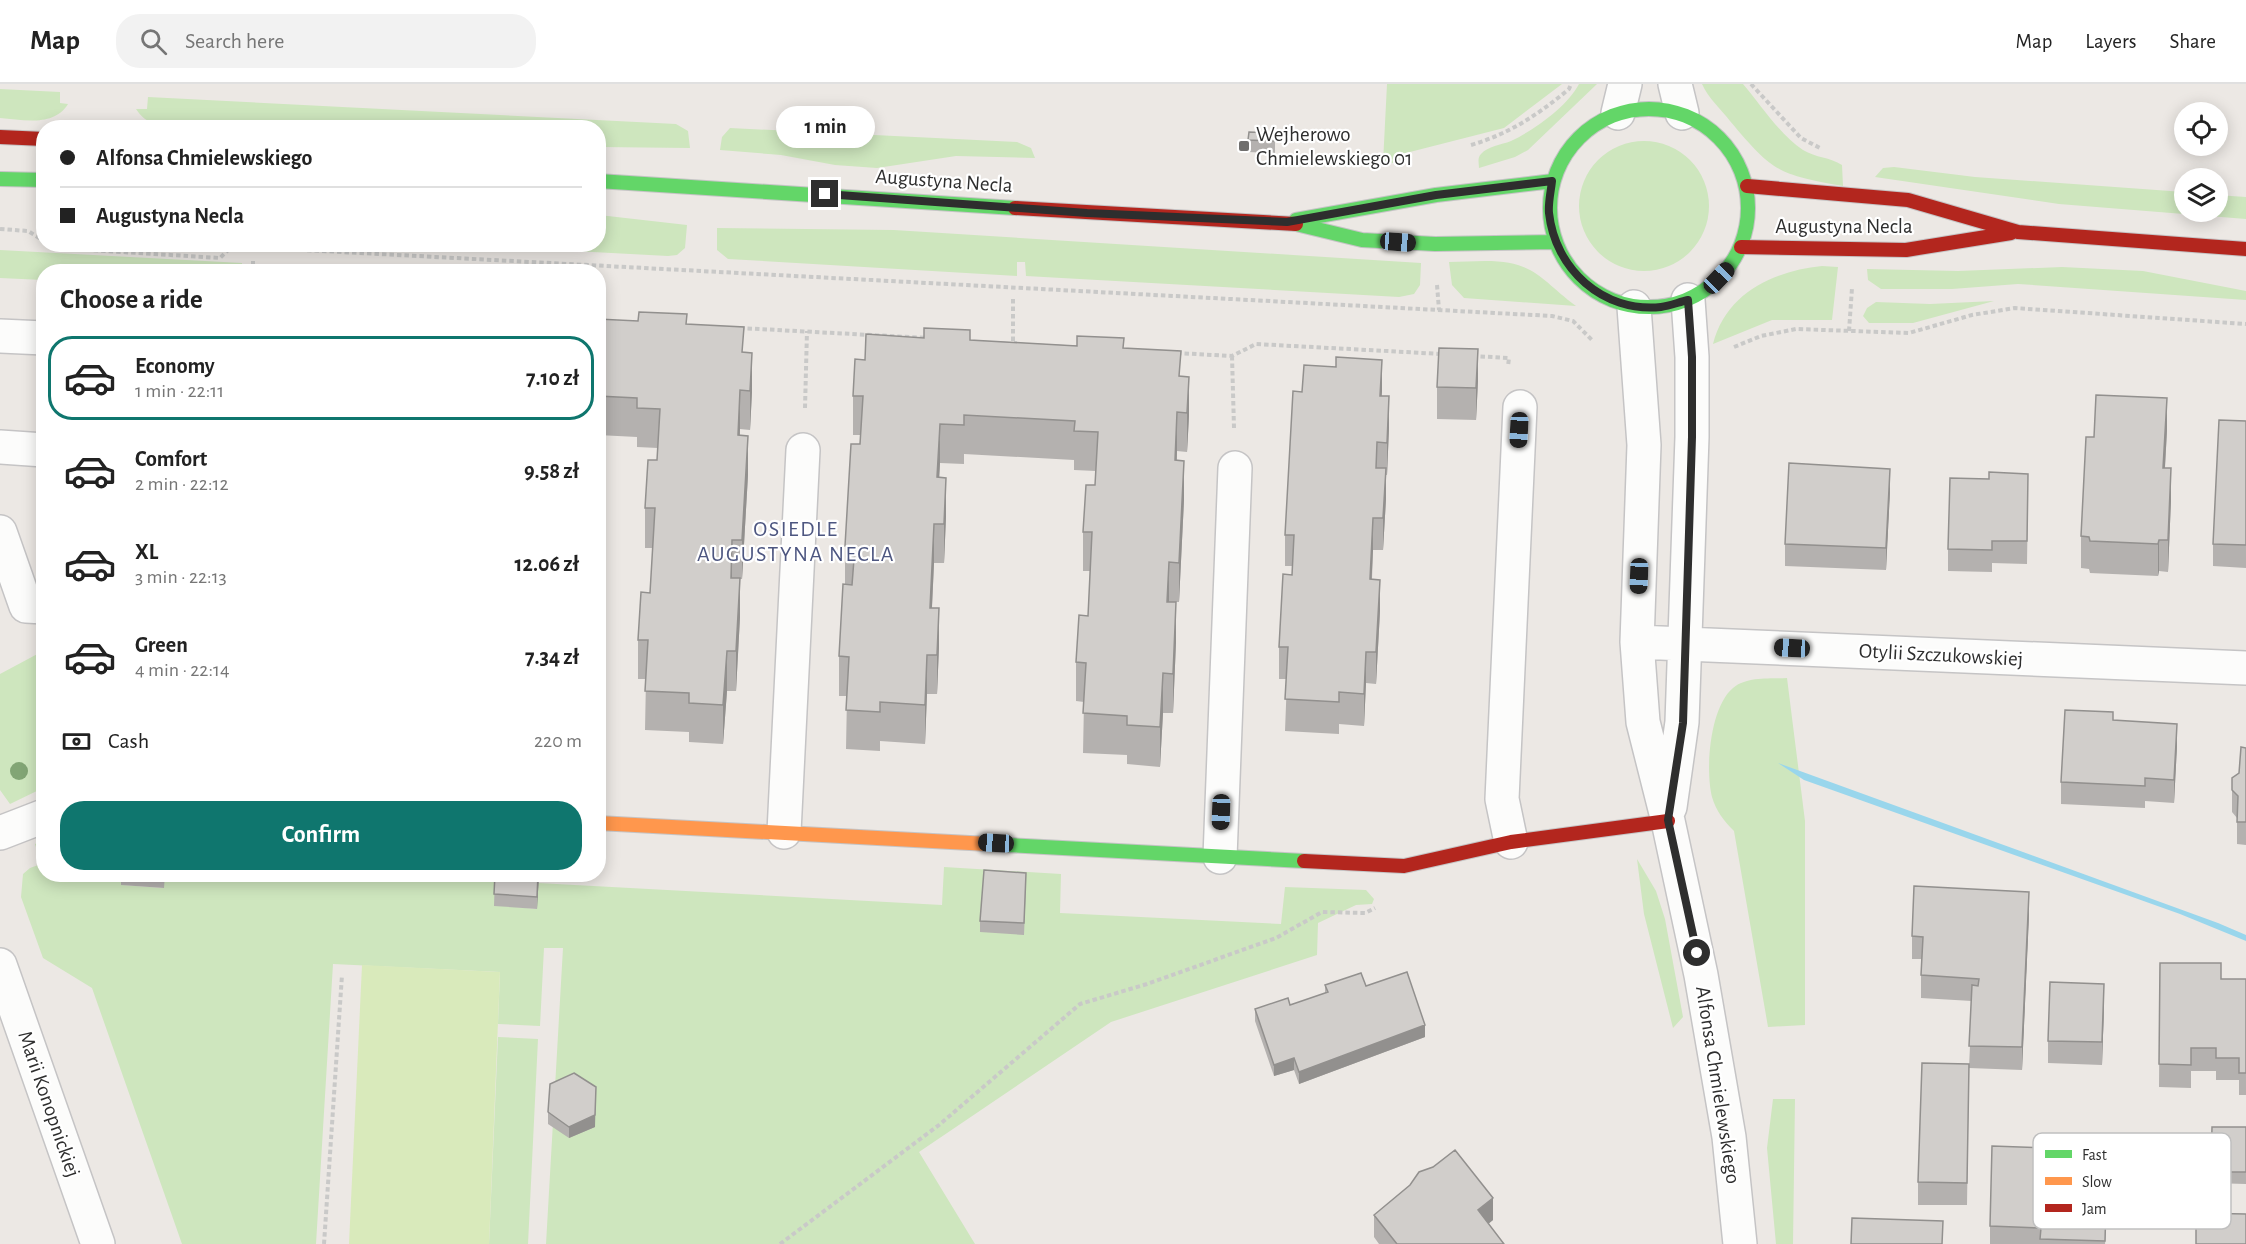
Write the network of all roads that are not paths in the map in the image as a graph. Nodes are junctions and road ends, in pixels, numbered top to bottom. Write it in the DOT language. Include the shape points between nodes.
graph roads {
  1 [pos="1622,98"];
  2 [pos="1679,98"];
  3 [pos="0,137"];
  4 [pos="36,139"];
  5 [pos="0,178"];
  6 [pos="36,180"];
  7 [pos="606,181"];
  8 [pos="1552,181"];
  9 [pos="1747,186"];
  10 [pos="1287,222"];
  11 [pos="2018,232"];
  12 [pos="1555,242"];
  13 [pos="1741,247"];
  14 [pos="2246,249"];
  15 [pos="1688,300"];
  16 [pos="1634,307"];
  17 [pos="0,336"];
  18 [pos="36,338"];
  19 [pos="1520,407"];
  20 [pos="0,447"];
  21 [pos="36,449"];
  22 [pos="803,450"];
  23 [pos="1235,468"];
  24 [pos="0,532"];
  25 [pos="36,607"];
  26 [pos="1637,642"];
  27 [pos="1685,643"];
  28 [pos="2246,668"];
  29 [pos="36,819"];
  30 [pos="1668,820"];
  31 [pos="606,823"];
  32 [pos="784,832"];
  33 [pos="0,833"];
  34 [pos="1511,842"];
  35 [pos="1220,857"];
  36 [pos="0,965"];
  37 [pos="98,1244"];
  38 [pos="1740,1244"];
  1 -- 2 [label="main road" via="1650,108"];
  1 -- 8 [label="main road" via="1566,151"];
  2 -- 9 [label="main road" via="1734,155"];
  3 -- 4 [label="main road"];
  5 -- 6 [label="main road"];
  7 -- 10 [label="main road, Augustyna Necla"];
  8 -- 10 [label="main road, Augustyna Necla" via="1436,195"];
  8 -- 12 [label="main road" via="1549,211"];
  9 -- 11 [label="main road, Augustyna Necla" via="1908,200"];
  9 -- 13 [label="main road" via="1749,218"];
  10 -- 12 [label="main road, Augustyna Necla" via="1362,240 1435,244"];
  11 -- 13 [label="main road, Augustyna Necla" via="1906,250"];
  11 -- 14 [label="main road, Augustyna Necla"];
  12 -- 16 [label="main road" via="1572,272 1600,295"];
  13 -- 15 [label="main road" via="1710,288"];
  15 -- 16 [label="main road" via="1661,307"];
  15 -- 27 [label="street, Alfonsa Chmielewskiego" via="1692,437"];
  16 -- 26 [label="street, Alfonsa Chmielewskiego" via="1644,445"];
  17 -- 18 [label="street"];
  19 -- 34 [label="street" via="1502,799"];
  20 -- 21 [label="street"];
  22 -- 32 [label="street"];
  23 -- 35 [label="street"];
  24 -- 25 [label="street" via="26,606"];
  26 -- 27 [label="street, Otylii Szczukowskiej"];
  26 -- 30 [label="street, Alfonsa Chmielewskiego" via="1643,722"];
  27 -- 28 [label="street, Otylii Szczukowskiej"];
  27 -- 30 [label="street, Alfonsa Chmielewskiego" via="1683,723"];
  29 -- 33 [label="street"];
  30 -- 34 [label="main road"];
  30 -- 38 [label="street, Alfonsa Chmielewskiego" via="1701,975 1729,1137"];
  31 -- 32 [label="main road"];
  32 -- 35 [label="main road"];
  34 -- 35 [label="main road" via="1404,866"];
  36 -- 37 [label="street, Marii Konopnickiej"];
}
